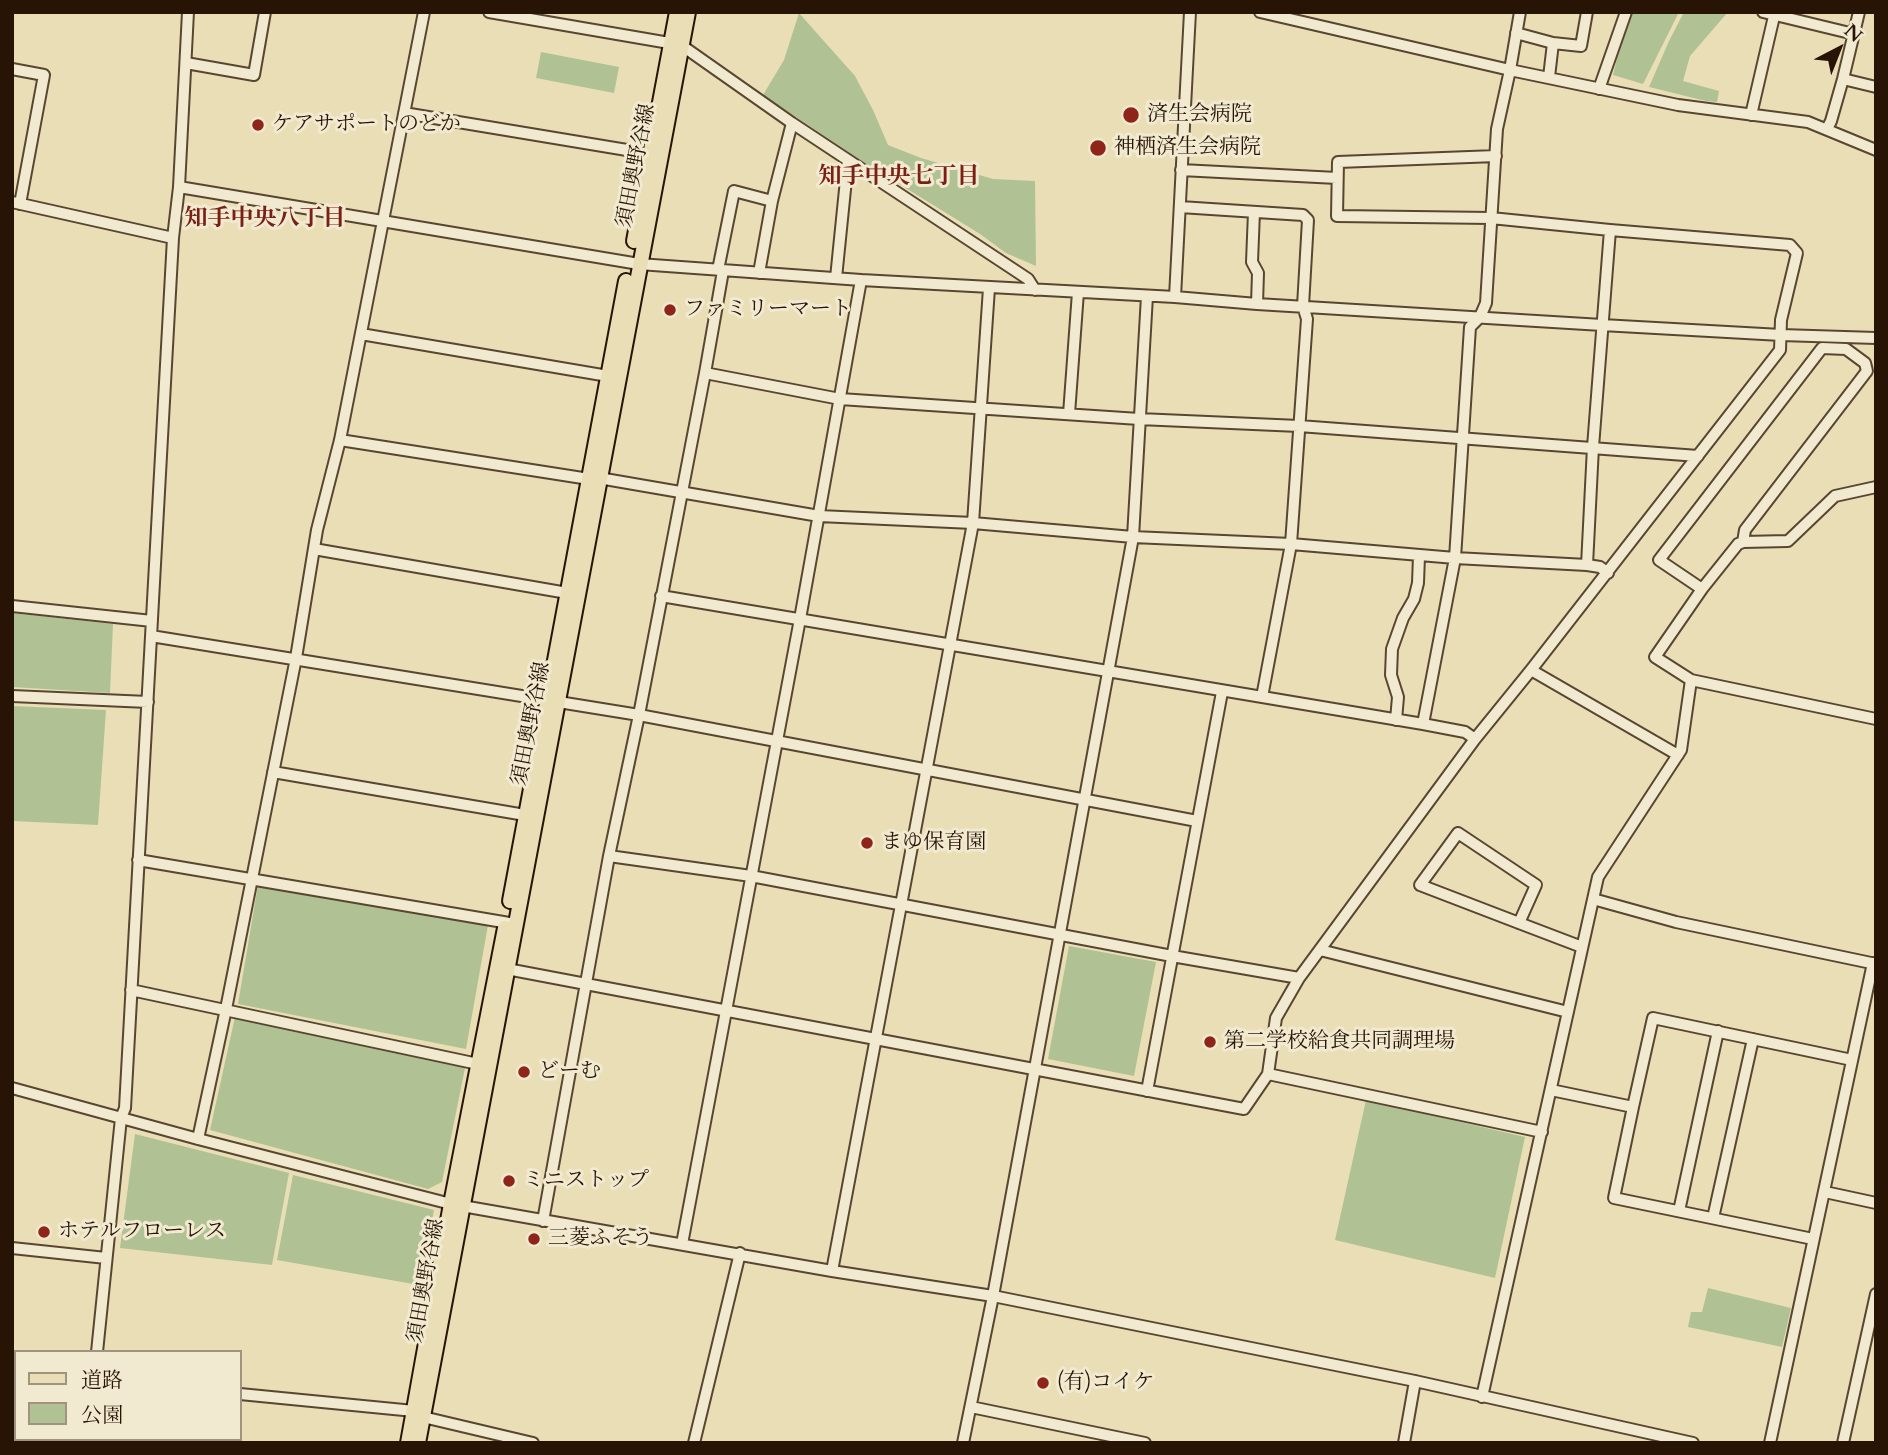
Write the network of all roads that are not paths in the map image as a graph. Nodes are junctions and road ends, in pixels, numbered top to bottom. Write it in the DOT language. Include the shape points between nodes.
graph roads {
  1 [pos="188,12"];
  2 [pos="265,12"];
  3 [pos="424,12"];
  4 [pos="489,12"];
  5 [pos="677,12"];
  6 [pos="688,12"];
  7 [pos="1190,12"];
  8 [pos="1260,12"];
  9 [pos="1520,12"];
  10 [pos="1587,12"];
  11 [pos="1626,12"];
  12 [pos="1763,12"];
  13 [pos="1859,12"];
  14 [pos="1775,14"];
  15 [pos="1516,33"];
  16 [pos="1854,34"];
  17 [pos="1553,43"];
  18 [pos="676,44"];
  19 [pos="186,63"];
  20 [pos="12,69"];
  21 [pos="1510,70"];
  22 [pos="1549,78"];
  23 [pos="1843,79"];
  24 [pos="1876,87"];
  25 [pos="1599,89"];
  26 [pos="404,113"];
  27 [pos="1751,115"];
  28 [pos="792,123"];
  29 [pos="1827,129"];
  30 [pos="1876,150"];
  31 [pos="655,155"];
  32 [pos="1496,156"];
  33 [pos="848,160"];
  34 [pos="1181,170"];
  35 [pos="1337,178"];
  36 [pos="179,187"];
  37 [pos="772,201"];
  38 [pos="16,203"];
  39 [pos="1180,207"];
  40 [pos="1254,212"];
  41 [pos="1491,218"];
  42 [pos="383,221"];
  43 [pos="1609,230"];
  44 [pos="173,238"];
  45 [pos="634,264"];
  46 [pos="721,270"];
  47 [pos="759,273"];
  48 [pos="836,278"];
  49 [pos="861,280"];
  50 [pos="989,288"];
  51 [pos="1035,290"];
  52 [pos="1078,292"];
  53 [pos="1147,296"];
  54 [pos="1175,297"];
  55 [pos="1257,304"];
  56 [pos="1303,306"];
  57 [pos="1480,317"];
  58 [pos="1602,325"];
  59 [pos="361,334"];
  60 [pos="1781,335"];
  61 [pos="1876,338"];
  62 [pos="705,373"];
  63 [pos="608,376"];
  64 [pos="840,399"];
  65 [pos="981,409"];
  66 [pos="1069,414"];
  67 [pos="1139,419"];
  68 [pos="1299,426"];
  69 [pos="340,440"];
  70 [pos="1462,440"];
  71 [pos="1593,447"];
  72 [pos="1698,456"];
  73 [pos="594,479"];
  74 [pos="1876,487"];
  75 [pos="681,492"];
  76 [pos="818,516"];
  77 [pos="972,523"];
  78 [pos="1133,537"];
  79 [pos="1743,542"];
  80 [pos="1291,544"];
  81 [pos="314,549"];
  82 [pos="1419,556"];
  83 [pos="1455,558"];
  84 [pos="1587,565"];
  85 [pos="1608,573"];
  86 [pos="1702,589"];
  87 [pos="572,594"];
  88 [pos="661,596"];
  89 [pos="12,606"];
  90 [pos="800,619"];
  91 [pos="152,621"];
  92 [pos="151,636"];
  93 [pos="950,644"];
  94 [pos="296,658"];
  95 [pos="1531,670"];
  96 [pos="1109,673"];
  97 [pos="1691,680"];
  98 [pos="1222,692"];
  99 [pos="12,696"];
  100 [pos="1262,696"];
  101 [pos="552,701"];
  102 [pos="148,702"];
  103 [pos="639,715"];
  104 [pos="1876,719"];
  105 [pos="1396,720"];
  106 [pos="1423,724"];
  107 [pos="1475,739"];
  108 [pos="776,741"];
  109 [pos="1678,755"];
  110 [pos="927,769"];
  111 [pos="273,772"];
  112 [pos="1085,800"];
  113 [pos="525,815"];
  114 [pos="1197,821"];
  115 [pos="609,856"];
  116 [pos="138,860"];
  117 [pos="751,876"];
  118 [pos="253,878"];
  119 [pos="1592,899"];
  120 [pos="902,904"];
  121 [pos="511,923"];
  122 [pos="1518,923"];
  123 [pos="1059,934"];
  124 [pos="1581,947"];
  125 [pos="1320,950"];
  126 [pos="1172,956"];
  127 [pos="1875,963"];
  128 [pos="507,969"];
  129 [pos="1299,978"];
  130 [pos="587,983"];
  131 [pos="131,990"];
  132 [pos="226,1009"];
  133 [pos="725,1009"];
  134 [pos="1568,1012"];
  135 [pos="1718,1031"];
  136 [pos="876,1039"];
  137 [pos="1753,1039"];
  138 [pos="1852,1059"];
  139 [pos="478,1063"];
  140 [pos="1035,1069"];
  141 [pos="1268,1074"];
  142 [pos="12,1088"];
  143 [pos="1551,1090"];
  144 [pos="1147,1091"];
  145 [pos="1633,1107"];
  146 [pos="121,1118"];
  147 [pos="1542,1132"];
  148 [pos="198,1139"];
  149 [pos="1825,1192"];
  150 [pos="1876,1203"];
  151 [pos="456,1205"];
  152 [pos="1679,1211"];
  153 [pos="1713,1219"];
  154 [pos="544,1221"];
  155 [pos="1813,1239"];
  156 [pos="682,1244"];
  157 [pos="12,1248"];
  158 [pos="740,1254"];
  159 [pos="106,1258"];
  160 [pos="832,1271"];
  161 [pos="1876,1294"];
  162 [pos="993,1296"];
  163 [pos="97,1350"];
  164 [pos="1415,1381"];
  165 [pos="242,1394"];
  166 [pos="1482,1397"];
  167 [pos="971,1407"];
  168 [pos="419,1414"];
  169 [pos="1646,1438"];
  170 [pos="408,1443"];
  171 [pos="418,1443"];
  172 [pos="533,1443"];
  173 [pos="694,1443"];
  174 [pos="963,1443"];
  175 [pos="1145,1443"];
  176 [pos="1404,1443"];
  177 [pos="1693,1443"];
  178 [pos="1770,1443"];
  179 [pos="1843,1443"];
  1 -- 19 [label="street"];
  2 -- 19 [label="street" via="254,75"];
  3 -- 26 [label="street"];
  4 -- 18 [label="street"];
  5 -- 18 [label="main road, 須田奥野谷線"];
  6 -- 18 [label="main road, 須田奥野谷線"];
  7 -- 34 [label="street"];
  8 -- 21 [label="street"];
  9 -- 15 [label="street"];
  10 -- 17 [label="street" via="1581,46"];
  11 -- 25 [label="street"];
  12 -- 14 [label="street"];
  13 -- 16 [label="street"];
  14 -- 16 [label="street"];
  14 -- 27 [label="street"];
  15 -- 17 [label="street"];
  15 -- 21 [label="street"];
  16 -- 23 [label="street"];
  17 -- 22 [label="street"];
  18 -- 28 [label="street"];
  18 -- 31 [label="main road, 須田奥野谷線"];
  19 -- 36 [label="street"];
  20 -- 38 [label="street" via="44,75"];
  21 -- 22 [label="street"];
  21 -- 32 [label="street"];
  22 -- 25 [label="street"];
  23 -- 24 [label="street"];
  23 -- 29 [label="street"];
  25 -- 27 [label="street"];
  26 -- 31 [label="street"];
  26 -- 42 [label="street"];
  27 -- 29 [label="street"];
  28 -- 33 [label="street"];
  28 -- 37 [label="street"];
  29 -- 30 [label="street"];
  31 -- 45 [label="main road, 須田奥野谷線"];
  32 -- 35 [label="street" via="1338,162"];
  32 -- 41 [label="street"];
  33 -- 48 [label="street"];
  33 -- 51 [label="street" via="1028,279"];
  34 -- 35 [label="street"];
  34 -- 39 [label="street"];
  35 -- 41 [label="street" via="1337,216"];
  36 -- 42 [label="street"];
  36 -- 44 [label="street"];
  37 -- 46 [label="street" via="734,191"];
  37 -- 47 [label="street"];
  38 -- 44 [label="street"];
  39 -- 40 [label="street"];
  39 -- 54 [label="street"];
  40 -- 55 [label="street" via="1252,262 1258,273"];
  40 -- 56 [label="street" via="1303,215 1308,220"];
  41 -- 43 [label="street"];
  41 -- 57 [label="street" via="1486,303"];
  42 -- 45 [label="street"];
  42 -- 59 [label="street"];
  43 -- 58 [label="street"];
  43 -- 60 [label="street" via="1790,244 1797,253"];
  44 -- 91 [label="street"];
  45 -- 46 [label="street"];
  45 -- 63 [label="main road, 須田奥野谷線"];
  45 -- 73 [label="main road, 須田奥野谷線"];
  46 -- 47 [label="street"];
  46 -- 62 [label="street"];
  47 -- 48 [label="street"];
  48 -- 49 [label="street"];
  49 -- 50 [label="street"];
  49 -- 64 [label="street"];
  50 -- 51 [label="street"];
  50 -- 65 [label="street"];
  51 -- 52 [label="street"];
  52 -- 53 [label="street"];
  52 -- 66 [label="street"];
  53 -- 54 [label="street"];
  53 -- 67 [label="street"];
  54 -- 55 [label="street"];
  55 -- 56 [label="street"];
  56 -- 57 [label="street"];
  56 -- 68 [label="street" via="1307,319"];
  57 -- 58 [label="street"];
  57 -- 70 [label="street" via="1470,327"];
  58 -- 60 [label="street"];
  58 -- 71 [label="street"];
  59 -- 63 [label="street"];
  59 -- 69 [label="street"];
  60 -- 61 [label="street"];
  60 -- 72 [label="street" via="1780,350"];
  62 -- 64 [label="street"];
  62 -- 75 [label="street"];
  63 -- 73 [label="main road, 須田奥野谷線"];
  64 -- 65 [label="street"];
  64 -- 76 [label="street"];
  65 -- 66 [label="street"];
  65 -- 77 [label="street"];
  66 -- 67 [label="street"];
  67 -- 68 [label="street"];
  67 -- 78 [label="street"];
  68 -- 70 [label="street"];
  68 -- 80 [label="street"];
  69 -- 73 [label="street"];
  69 -- 81 [label="street"];
  70 -- 71 [label="street"];
  70 -- 83 [label="street"];
  71 -- 72 [label="street"];
  71 -- 84 [label="street"];
  72 -- 85 [label="street"];
  73 -- 75 [label="street"];
  73 -- 87 [label="main road, 須田奥野谷線"];
  74 -- 79 [label="street" via="1835,496 1788,541"];
  75 -- 76 [label="street"];
  75 -- 88 [label="street"];
  76 -- 77 [label="street"];
  76 -- 90 [label="street"];
  77 -- 78 [label="street"];
  77 -- 93 [label="street"];
  78 -- 80 [label="street"];
  78 -- 96 [label="street"];
  79 -- 86 [label="street"];
  79 -- 86 [label="street" via="1745,530 1867,371 1865,363 1846,349 1822,348 1659,560"];
  80 -- 82 [label="street"];
  80 -- 100 [label="street"];
  81 -- 87 [label="street"];
  81 -- 94 [label="street"];
  82 -- 83 [label="street"];
  82 -- 105 [label="street" via="1414,599 1392,649"];
  83 -- 84 [label="street"];
  83 -- 106 [label="street"];
  84 -- 85 [label="street"];
  85 -- 95 [label="street"];
  86 -- 97 [label="street" via="1655,657"];
  87 -- 101 [label="main road, 須田奥野谷線"];
  88 -- 90 [label="street"];
  88 -- 103 [label="street"];
  89 -- 91 [label="street"];
  90 -- 93 [label="street"];
  90 -- 108 [label="street"];
  91 -- 92 [label="street"];
  92 -- 94 [label="street"];
  92 -- 102 [label="street"];
  93 -- 96 [label="street"];
  93 -- 110 [label="street"];
  94 -- 101 [label="street"];
  94 -- 111 [label="street"];
  95 -- 107 [label="street"];
  95 -- 109 [label="street"];
  96 -- 98 [label="street"];
  96 -- 112 [label="street"];
  97 -- 104 [label="street"];
  97 -- 109 [label="street"];
  98 -- 100 [label="street"];
  98 -- 114 [label="street"];
  99 -- 102 [label="street"];
  100 -- 105 [label="street"];
  101 -- 103 [label="street"];
  101 -- 113 [label="main road, 須田奥野谷線"];
  101 -- 121 [label="main road, 須田奥野谷線"];
  102 -- 116 [label="street"];
  103 -- 108 [label="street"];
  103 -- 115 [label="street"];
  105 -- 106 [label="street"];
  106 -- 107 [label="street" via="1465,732"];
  107 -- 125 [label="street"];
  108 -- 110 [label="street"];
  108 -- 117 [label="street"];
  109 -- 119 [label="street" via="1598,877"];
  110 -- 112 [label="street"];
  110 -- 120 [label="street"];
  111 -- 113 [label="street"];
  111 -- 118 [label="street"];
  112 -- 114 [label="street"];
  112 -- 123 [label="street"];
  113 -- 121 [label="main road, 須田奥野谷線"];
  114 -- 126 [label="street"];
  115 -- 117 [label="street"];
  115 -- 130 [label="street"];
  116 -- 118 [label="street"];
  116 -- 131 [label="street"];
  117 -- 120 [label="street"];
  117 -- 133 [label="street"];
  118 -- 121 [label="street"];
  118 -- 132 [label="street"];
  119 -- 124 [label="street"];
  119 -- 127 [label="street" via="1676,922"];
  120 -- 123 [label="street"];
  120 -- 136 [label="street"];
  121 -- 128 [label="main road, 須田奥野谷線"];
  121 -- 139 [label="main road, 須田奥野谷線"];
  122 -- 122 [label="street" via="1420,885 1458,833 1536,886"];
  122 -- 124 [label="street"];
  123 -- 126 [label="street"];
  123 -- 140 [label="street"];
  124 -- 134 [label="street"];
  125 -- 129 [label="street"];
  125 -- 134 [label="street"];
  126 -- 129 [label="street"];
  126 -- 144 [label="street"];
  127 -- 138 [label="street"];
  128 -- 130 [label="street"];
  128 -- 151 [label="main road, 須田奥野谷線"];
  129 -- 141 [label="street" via="1276,1018"];
  130 -- 133 [label="street"];
  130 -- 154 [label="street"];
  131 -- 132 [label="street"];
  131 -- 146 [label="street"];
  132 -- 139 [label="street"];
  132 -- 148 [label="street"];
  133 -- 136 [label="street"];
  133 -- 156 [label="street"];
  134 -- 143 [label="street"];
  135 -- 137 [label="street"];
  135 -- 145 [label="street" via="1653,1017"];
  135 -- 152 [label="street"];
  136 -- 140 [label="street"];
  136 -- 160 [label="street"];
  137 -- 138 [label="street"];
  137 -- 153 [label="street"];
  138 -- 149 [label="street"];
  139 -- 151 [label="main road, 須田奥野谷線"];
  140 -- 144 [label="street"];
  140 -- 162 [label="street"];
  141 -- 144 [label="street" via="1244,1109"];
  141 -- 147 [label="street"];
  142 -- 146 [label="street"];
  143 -- 145 [label="street"];
  143 -- 147 [label="street"];
  145 -- 152 [label="street" via="1614,1198"];
  146 -- 148 [label="street"];
  146 -- 159 [label="street"];
  147 -- 166 [label="street"];
  148 -- 151 [label="street"];
  149 -- 150 [label="street"];
  149 -- 155 [label="street"];
  151 -- 154 [label="street"];
  151 -- 168 [label="main road, 須田奥野谷線"];
  152 -- 153 [label="street"];
  153 -- 155 [label="street"];
  154 -- 156 [label="street"];
  155 -- 178 [label="street"];
  156 -- 158 [label="street"];
  157 -- 159 [label="street"];
  158 -- 160 [label="street"];
  158 -- 173 [label="street"];
  159 -- 163 [label="street"];
  160 -- 162 [label="street"];
  161 -- 179 [label="street"];
  162 -- 164 [label="street"];
  162 -- 167 [label="street"];
  164 -- 166 [label="street"];
  164 -- 176 [label="street"];
  165 -- 168 [label="street"];
  166 -- 169 [label="street"];
  167 -- 174 [label="street"];
  167 -- 175 [label="street"];
  168 -- 170 [label="main road, 須田奥野谷線"];
  168 -- 171 [label="main road, 須田奥野谷線"];
  168 -- 172 [label="street"];
  169 -- 177 [label="street"];
}
